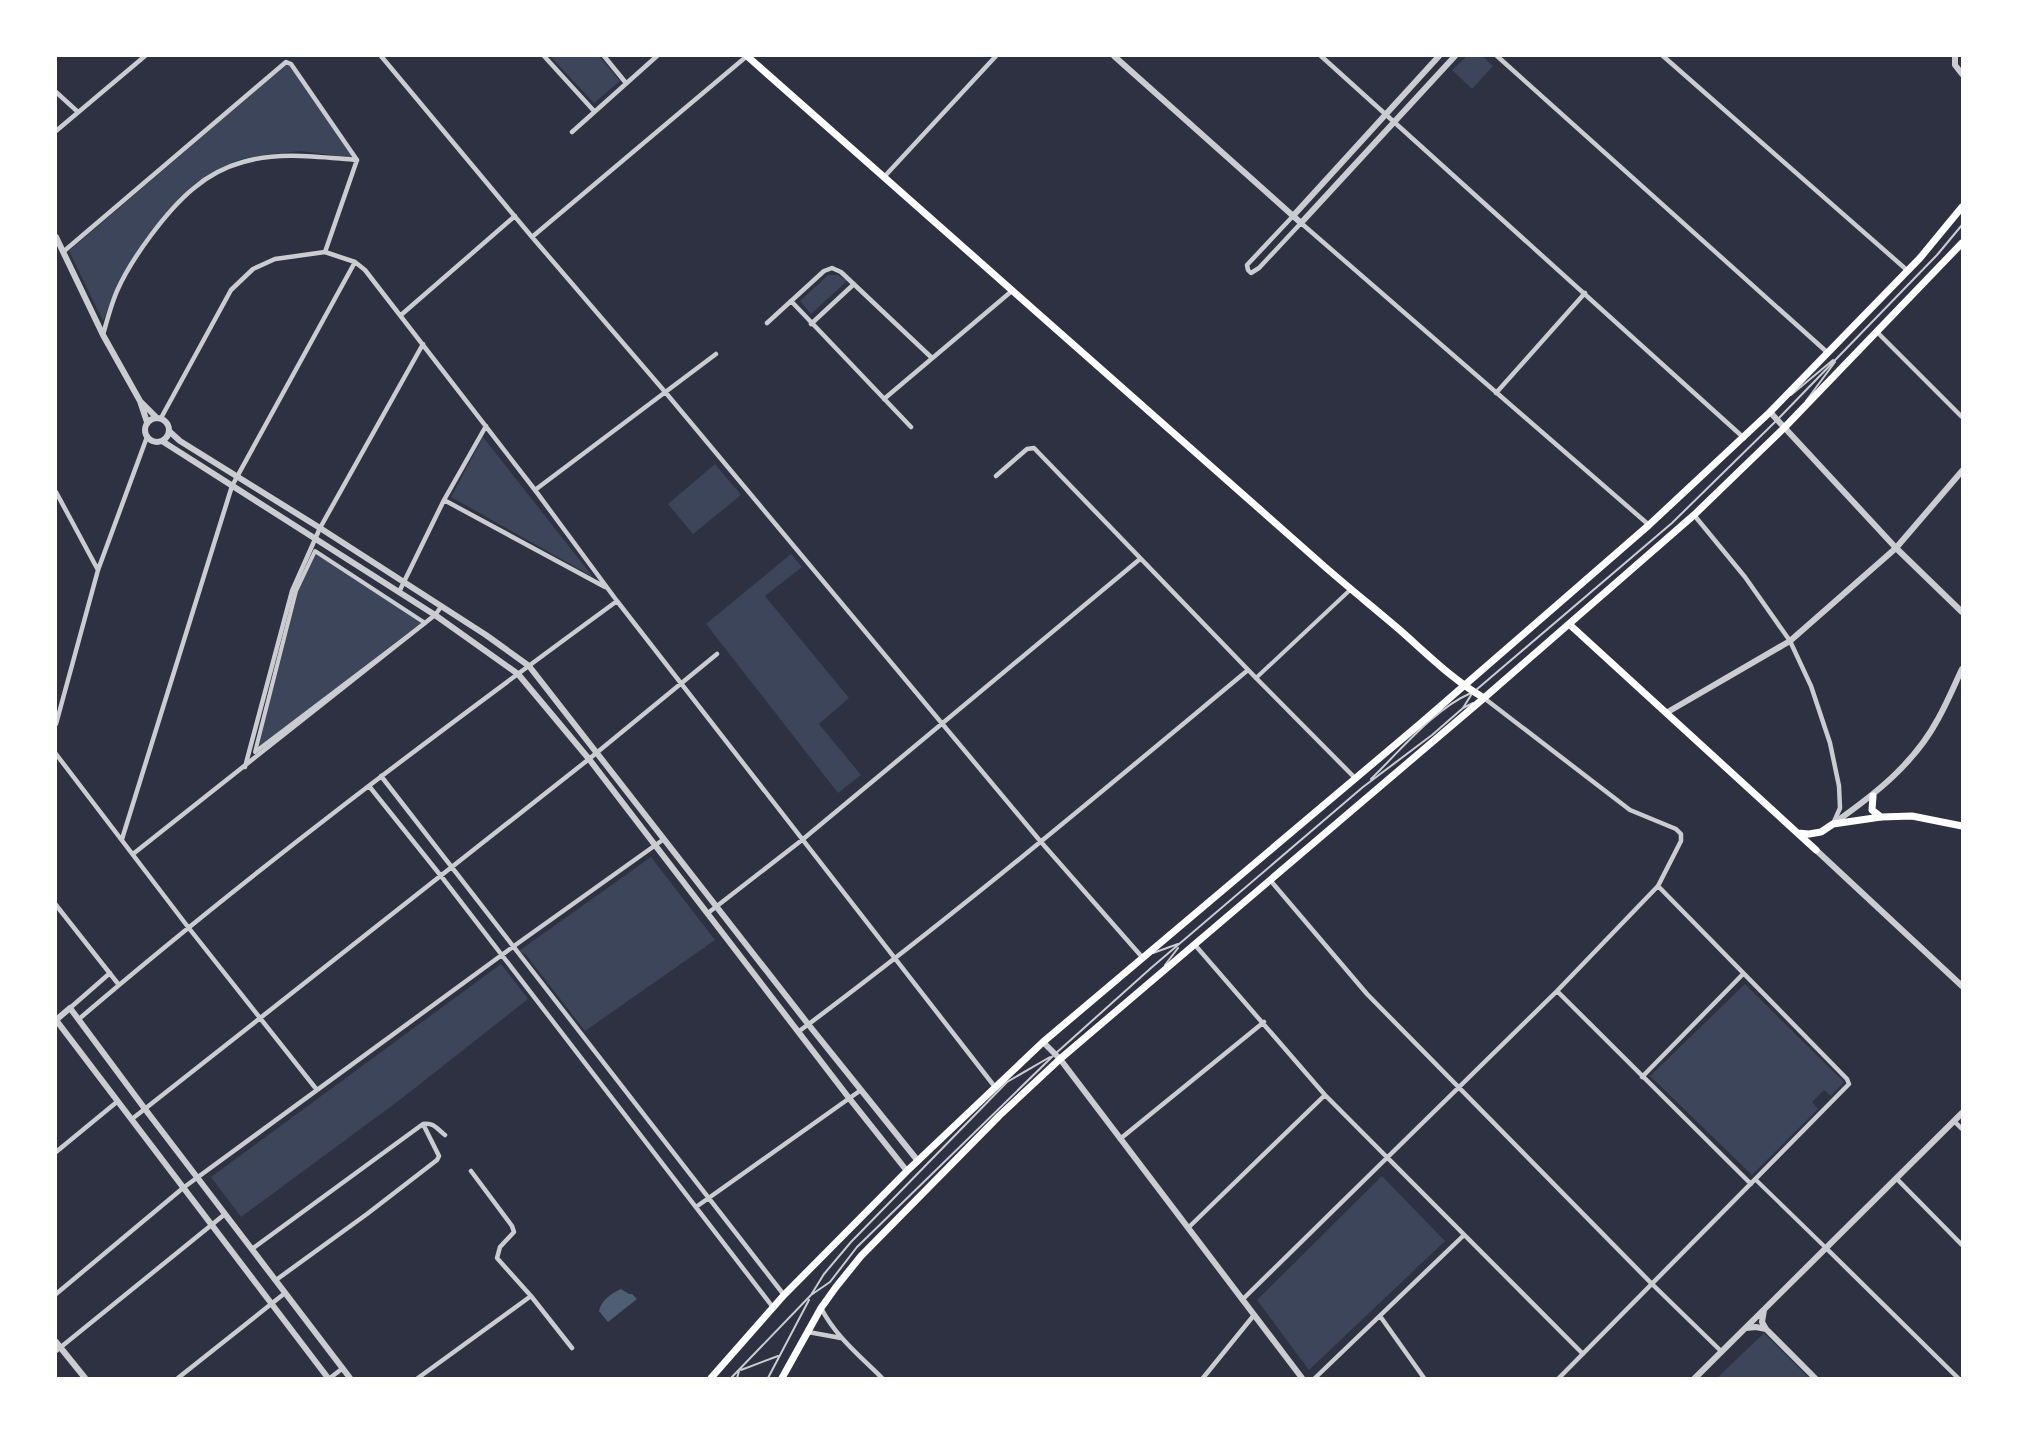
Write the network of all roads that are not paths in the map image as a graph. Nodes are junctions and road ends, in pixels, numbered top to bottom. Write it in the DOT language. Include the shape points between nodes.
graph roads {
  1 [pos="133,56"];
  2 [pos="145,56"];
  3 [pos="381,56"];
  4 [pos="544,56"];
  5 [pos="604,56"];
  6 [pos="657,56"];
  7 [pos="747,56"];
  8 [pos="996,56"];
  9 [pos="1114,56"];
  10 [pos="1321,56"];
  11 [pos="1439,56"];
  12 [pos="1455,56"];
  13 [pos="1497,56"];
  14 [pos="1663,56"];
  15 [pos="1955,56"];
  16 [pos="138,61"];
  17 [pos="1962,74"];
  18 [pos="626,82"];
  19 [pos="56,92"];
  20 [pos="594,111"];
  21 [pos="78,112"];
  22 [pos="1386,114"];
  23 [pos="1395,122"];
  24 [pos="56,131"];
  25 [pos="572,132"];
  26 [pos="357,160"];
  27 [pos="884,177"];
  28 [pos="1962,207"];
  29 [pos="515,216"];
  30 [pos="1293,216"];
  31 [pos="1301,222"];
  32 [pos="1962,225"];
  33 [pos="56,237"];
  34 [pos="532,237"];
  35 [pos="1962,243"];
  36 [pos="63,252"];
  37 [pos="325,252"];
  38 [pos="355,262"];
  39 [pos="1908,271"];
  40 [pos="854,284"];
  41 [pos="1013,290"];
  42 [pos="1585,293"];
  43 [pos="790,301"];
  44 [pos="401,315"];
  45 [pos="767,323"];
  46 [pos="811,324"];
  47 [pos="1877,332"];
  48 [pos="102,335"];
  49 [pos="423,344"];
  50 [pos="1828,353"];
  51 [pos="1842,353"];
  52 [pos="716,354"];
  53 [pos="932,358"];
  54 [pos="666,393"];
  55 [pos="1496,393"];
  56 [pos="884,399"];
  57 [pos="140,401"];
  58 [pos="1770,412"];
  59 [pos="1962,417"];
  60 [pos="159,418"];
  61 [pos="1778,419"];
  62 [pos="147,422"];
  63 [pos="486,426"];
  64 [pos="911,427"];
  65 [pos="1785,427"];
  66 [pos="169,431"];
  67 [pos="147,437"];
  68 [pos="1744,438"];
  69 [pos="162,441"];
  70 [pos="1962,471"];
  71 [pos="996,476"];
  72 [pos="237,477"];
  73 [pos="232,486"];
  74 [pos="535,490"];
  75 [pos="56,492"];
  76 [pos="444,500"];
  77 [pos="1694,515"];
  78 [pos="1649,525"];
  79 [pos="320,528"];
  80 [pos="315,539"];
  81 [pos="1896,548"];
  82 [pos="1140,559"];
  83 [pos="98,570"];
  84 [pos="403,583"];
  85 [pos="607,588"];
  86 [pos="1350,590"];
  87 [pos="399,592"];
  88 [pos="617,601"];
  89 [pos="441,607"];
  90 [pos="1962,612"];
  91 [pos="435,615"];
  92 [pos="424,623"];
  93 [pos="1569,624"];
  94 [pos="1790,640"];
  95 [pos="717,654"];
  96 [pos="529,666"];
  97 [pos="1962,669"];
  98 [pos="1248,670"];
  99 [pos="518,674"];
  100 [pos="1256,678"];
  101 [pos="681,683"];
  102 [pos="1463,685"];
  103 [pos="1473,692"];
  104 [pos="1484,698"];
  105 [pos="1456,700"];
  106 [pos="1464,708"];
  107 [pos="1666,713"];
  108 [pos="943,723"];
  109 [pos="56,724"];
  110 [pos="597,753"];
  111 [pos="56,754"];
  112 [pos="589,759"];
  113 [pos="245,767"];
  114 [pos="381,776"];
  115 [pos="1355,778"];
  116 [pos="369,786"];
  117 [pos="1363,787"];
  118 [pos="1873,796"];
  119 [pos="1881,817"];
  120 [pos="1833,824"];
  121 [pos="1962,826"];
  122 [pos="1821,832"];
  123 [pos="1797,833"];
  124 [pos="122,839"];
  125 [pos="664,839"];
  126 [pos="802,840"];
  127 [pos="1041,842"];
  128 [pos="655,846"];
  129 [pos="1816,850"];
  130 [pos="133,854"];
  131 [pos="453,867"];
  132 [pos="690,873"];
  133 [pos="441,876"];
  134 [pos="682,880"];
  135 [pos="1270,880"];
  136 [pos="1658,886"];
  137 [pos="56,905"];
  138 [pos="716,906"];
  139 [pos="708,913"];
  140 [pos="188,927"];
  141 [pos="1181,943"];
  142 [pos="1195,945"];
  143 [pos="514,946"];
  144 [pos="748,948"];
  145 [pos="502,955"];
  146 [pos="739,956"];
  147 [pos="1142,957"];
  148 [pos="895,959"];
  149 [pos="110,973"];
  150 [pos="1743,974"];
  151 [pos="1159,975"];
  152 [pos="119,985"];
  153 [pos="1962,986"];
  154 [pos="1557,991"];
  155 [pos="70,1008"];
  156 [pos="261,1017"];
  157 [pos="79,1019"];
  158 [pos="56,1020"];
  159 [pos="1264,1022"];
  160 [pos="808,1024"];
  161 [pos="798,1032"];
  162 [pos="1043,1042"];
  163 [pos="1057,1057"];
  164 [pos="612,1073"];
  165 [pos="1642,1077"];
  166 [pos="600,1082"];
  167 [pos="995,1087"];
  168 [pos="1459,1088"];
  169 [pos="317,1090"];
  170 [pos="861,1090"];
  171 [pos="1325,1095"];
  172 [pos="849,1098"];
  173 [pos="118,1101"];
  174 [pos="145,1109"];
  175 [pos="1962,1113"];
  176 [pos="132,1119"];
  177 [pos="1954,1121"];
  178 [pos="423,1124"];
  179 [pos="1962,1129"];
  180 [pos="445,1136"];
  181 [pos="1120,1139"];
  182 [pos="56,1152"];
  183 [pos="1388,1157"];
  184 [pos="918,1161"];
  185 [pos="471,1171"];
  186 [pos="907,1172"];
  187 [pos="198,1178"];
  188 [pos="1896,1178"];
  189 [pos="1753,1182"];
  190 [pos="183,1188"];
  191 [pos="708,1198"];
  192 [pos="696,1207"];
  193 [pos="225,1214"];
  194 [pos="212,1224"];
  195 [pos="1188,1228"];
  196 [pos="1464,1236"];
  197 [pos="1962,1245"];
  198 [pos="746,1248"];
  199 [pos="1827,1248"];
  200 [pos="252,1249"];
  201 [pos="734,1257"];
  202 [pos="276,1280"];
  203 [pos="1652,1284"];
  204 [pos="285,1293"];
  205 [pos="56,1294"];
  206 [pos="784,1295"];
  207 [pos="811,1295"];
  208 [pos="531,1296"];
  209 [pos="1242,1300"];
  210 [pos="271,1303"];
  211 [pos="772,1306"];
  212 [pos="821,1308"];
  213 [pos="1764,1310"];
  214 [pos="1254,1315"];
  215 [pos="1380,1316"];
  216 [pos="1745,1329"];
  217 [pos="1766,1329"];
  218 [pos="808,1332"];
  219 [pos="841,1338"];
  220 [pos="57,1346"];
  221 [pos="572,1348"];
  222 [pos="1722,1352"];
  223 [pos="1583,1354"];
  224 [pos="780,1356"];
  225 [pos="343,1368"];
  226 [pos="739,1371"];
  227 [pos="85,1378"];
  228 [pos="178,1378"];
  229 [pos="329,1378"];
  230 [pos="350,1378"];
  231 [pos="418,1378"];
  232 [pos="711,1378"];
  233 [pos="731,1378"];
  234 [pos="737,1378"];
  235 [pos="768,1378"];
  236 [pos="782,1378"];
  237 [pos="882,1378"];
  238 [pos="1203,1378"];
  239 [pos="1302,1378"];
  240 [pos="1315,1378"];
  241 [pos="1424,1378"];
  242 [pos="1559,1378"];
  243 [pos="1695,1378"];
  244 [pos="1815,1378"];
  245 [pos="1958,1378"];
  1 -- 16 [label="street"];
  2 -- 16 [label="street"];
  3 -- 29 [label="street"];
  4 -- 20 [label="street"];
  5 -- 18 [label="street"];
  6 -- 18 [label="street"];
  7 -- 27 [label="main road"];
  7 -- 34 [label="street"];
  8 -- 27 [label="street"];
  9 -- 30 [label="street"];
  10 -- 22 [label="street"];
  11 -- 22 [label="street"];
  12 -- 23 [label="street"];
  13 -- 50 [label="street"];
  14 -- 39 [label="street"];
  15 -- 17 [label="street" via="1955,65"];
  16 -- 21 [label="street"];
  18 -- 20 [label="street"];
  19 -- 21 [label="street"];
  20 -- 25 [label="street"];
  21 -- 24 [label="street"];
  22 -- 23 [label="street"];
  22 -- 30 [label="street"];
  23 -- 31 [label="street"];
  23 -- 42 [label="street"];
  26 -- 36 [label="street" via="288,62"];
  26 -- 37 [label="street"];
  26 -- 48 [label="street" via="272,156 217,172 193,188 131,265"];
  27 -- 41 [label="main road"];
  28 -- 39 [label="main road"];
  29 -- 34 [label="street"];
  29 -- 44 [label="street"];
  30 -- 31 [label="street"];
  30 -- 31 [label="street" via="1247,265 1251,273"];
  31 -- 55 [label="street"];
  32 -- 51 [label="lane"];
  33 -- 36 [label="street"];
  34 -- 54 [label="street"];
  35 -- 47 [label="main road"];
  36 -- 48 [label="street"];
  37 -- 38 [label="street"];
  37 -- 60 [label="street" via="275,258 253,269 231,290"];
  38 -- 44 [label="street"];
  38 -- 72 [label="street"];
  39 -- 50 [label="main road"];
  40 -- 43 [label="street" via="832,268"];
  40 -- 46 [label="street"];
  40 -- 53 [label="street"];
  41 -- 53 [label="street"];
  41 -- 86 [label="main road"];
  42 -- 55 [label="street"];
  42 -- 68 [label="street"];
  43 -- 45 [label="street"];
  43 -- 46 [label="street"];
  44 -- 49 [label="street"];
  46 -- 56 [label="street"];
  47 -- 59 [label="street"];
  47 -- 65 [label="main road"];
  48 -- 57 [label="street"];
  49 -- 63 [label="street"];
  49 -- 79 [label="street"];
  50 -- 58 [label="main road"];
  51 -- 58 [label="lane"];
  51 -- 61 [label="lane"];
  51 -- 65 [label="lane"];
  52 -- 54 [label="street"];
  53 -- 56 [label="street"];
  54 -- 74 [label="street"];
  54 -- 108 [label="street"];
  55 -- 78 [label="street"];
  56 -- 64 [label="street"];
  57 -- 60 [label="street"];
  57 -- 62 [label="street"];
  58 -- 61 [label="street"];
  58 -- 68 [label="main road"];
  60 -- 62 [label="street"];
  60 -- 66 [label="street"];
  61 -- 65 [label="street"];
  61 -- 103 [label="lane" via="1672,523"];
  62 -- 67 [label="street"];
  63 -- 74 [label="street"];
  63 -- 76 [label="street"];
  65 -- 77 [label="main road"];
  65 -- 81 [label="street"];
  66 -- 69 [label="street"];
  66 -- 72 [label="street"];
  67 -- 69 [label="street"];
  67 -- 83 [label="street"];
  68 -- 78 [label="main road"];
  69 -- 73 [label="street"];
  70 -- 81 [label="street"];
  71 -- 82 [label="street" via="1032,447"];
  72 -- 73 [label="street"];
  72 -- 79 [label="street"];
  73 -- 80 [label="street"];
  73 -- 124 [label="street"];
  74 -- 85 [label="street"];
  75 -- 83 [label="street"];
  76 -- 84 [label="street"];
  76 -- 85 [label="street"];
  77 -- 93 [label="main road"];
  77 -- 94 [label="street"];
  78 -- 102 [label="main road"];
  79 -- 80 [label="street"];
  79 -- 84 [label="street"];
  80 -- 87 [label="street"];
  80 -- 113 [label="street" via="292,591"];
  81 -- 90 [label="street"];
  81 -- 94 [label="street"];
  82 -- 98 [label="street"];
  82 -- 108 [label="street"];
  83 -- 109 [label="street"];
  84 -- 87 [label="street"];
  84 -- 89 [label="street"];
  85 -- 88 [label="street"];
  86 -- 100 [label="street"];
  86 -- 102 [label="main road"];
  87 -- 91 [label="street"];
  88 -- 96 [label="street"];
  88 -- 101 [label="street"];
  89 -- 91 [label="street"];
  89 -- 96 [label="street"];
  91 -- 99 [label="street"];
  91 -- 113 [label="street"];
  92 -- 92 [label="street" via="315,551 296,591 255,752"];
  93 -- 104 [label="main road"];
  93 -- 107 [label="main road"];
  94 -- 107 [label="street"];
  94 -- 120 [label="street" via="1830,743 1840,808"];
  95 -- 101 [label="street"];
  96 -- 99 [label="street"];
  96 -- 110 [label="street"];
  97 -- 118 [label="street" via="1931,730 1911,758"];
  98 -- 100 [label="street"];
  98 -- 127 [label="street"];
  99 -- 112 [label="street"];
  99 -- 114 [label="street"];
  100 -- 115 [label="street"];
  101 -- 110 [label="street"];
  101 -- 126 [label="street"];
  102 -- 103 [label="main road"];
  102 -- 105 [label="lane"];
  102 -- 115 [label="main road"];
  103 -- 104 [label="main road"];
  103 -- 105 [label="lane"];
  103 -- 106 [label="lane"];
  104 -- 106 [label="lane"];
  104 -- 135 [label="main road"];
  104 -- 136 [label="street" via="1630,810 1681,834"];
  105 -- 117 [label="lane"];
  106 -- 117 [label="lane"];
  107 -- 123 [label="main road"];
  108 -- 126 [label="street"];
  108 -- 127 [label="street"];
  110 -- 112 [label="street"];
  110 -- 125 [label="street"];
  111 -- 124 [label="street"];
  112 -- 128 [label="street"];
  112 -- 131 [label="street"];
  113 -- 130 [label="street"];
  114 -- 116 [label="street"];
  114 -- 131 [label="street"];
  115 -- 147 [label="main road"];
  116 -- 133 [label="street"];
  116 -- 140 [label="street"];
  117 -- 141 [label="lane"];
  118 -- 119 [label="main road" via="1872,810"];
  118 -- 120 [label="street"];
  119 -- 120 [label="main road"];
  119 -- 121 [label="main road" via="1912,816"];
  120 -- 122 [label="main road"];
  122 -- 123 [label="main road"];
  122 -- 129 [label="main road" via="1816,838"];
  123 -- 129 [label="main road"];
  124 -- 130 [label="street"];
  125 -- 128 [label="street"];
  125 -- 132 [label="street"];
  126 -- 138 [label="street"];
  126 -- 148 [label="street"];
  127 -- 147 [label="street"];
  127 -- 148 [label="street"];
  128 -- 134 [label="street"];
  128 -- 143 [label="street"];
  129 -- 153 [label="street"];
  130 -- 140 [label="street"];
  131 -- 133 [label="street"];
  131 -- 143 [label="street"];
  132 -- 134 [label="street"];
  132 -- 138 [label="street"];
  133 -- 145 [label="street"];
  133 -- 156 [label="street"];
  134 -- 139 [label="street"];
  135 -- 142 [label="main road"];
  135 -- 168 [label="street" via="1367,994"];
  136 -- 150 [label="street"];
  136 -- 154 [label="street"];
  137 -- 149 [label="street"];
  138 -- 139 [label="street"];
  138 -- 144 [label="street"];
  139 -- 146 [label="street"];
  140 -- 152 [label="street"];
  140 -- 156 [label="street"];
  141 -- 147 [label="lane"];
  141 -- 151 [label="lane"];
  141 -- 163 [label="lane"];
  142 -- 151 [label="main road"];
  142 -- 159 [label="street"];
  143 -- 145 [label="street"];
  143 -- 164 [label="street"];
  144 -- 146 [label="street"];
  144 -- 160 [label="street"];
  145 -- 166 [label="street"];
  145 -- 169 [label="street"];
  146 -- 161 [label="street"];
  147 -- 162 [label="main road"];
  148 -- 160 [label="street"];
  148 -- 167 [label="street"];
  149 -- 152 [label="street"];
  149 -- 155 [label="street"];
  150 -- 165 [label="street"];
  150 -- 189 [label="street" via="1849,1084"];
  151 -- 163 [label="main road"];
  152 -- 157 [label="street"];
  154 -- 165 [label="street"];
  154 -- 168 [label="street"];
  155 -- 157 [label="street"];
  155 -- 158 [label="street"];
  156 -- 169 [label="street"];
  156 -- 174 [label="street"];
  157 -- 174 [label="street"];
  158 -- 173 [label="street"];
  159 -- 171 [label="street"];
  159 -- 181 [label="street"];
  160 -- 161 [label="street"];
  160 -- 170 [label="street"];
  161 -- 172 [label="street"];
  162 -- 163 [label="street"];
  162 -- 167 [label="main road"];
  163 -- 181 [label="street"];
  163 -- 207 [label="lane" via="857,1247 830,1282"];
  163 -- 207 [label="lane" via="1007,1082 852,1242"];
  163 -- 212 [label="main road" via="861,1256"];
  164 -- 166 [label="street"];
  164 -- 191 [label="street"];
  165 -- 189 [label="street"];
  166 -- 192 [label="street"];
  167 -- 184 [label="main road"];
  168 -- 183 [label="street"];
  168 -- 203 [label="street"];
  169 -- 187 [label="street"];
  170 -- 172 [label="street"];
  170 -- 184 [label="street"];
  171 -- 183 [label="street"];
  171 -- 195 [label="street"];
  172 -- 186 [label="street"];
  172 -- 191 [label="street"];
  173 -- 176 [label="street"];
  173 -- 182 [label="street"];
  174 -- 176 [label="street"];
  174 -- 187 [label="street"];
  175 -- 177 [label="street"];
  176 -- 190 [label="street"];
  177 -- 179 [label="street"];
  177 -- 188 [label="street"];
  178 -- 180 [label="street" via="434,1125"];
  178 -- 200 [label="street"];
  178 -- 202 [label="street" via="436,1146 438,1160"];
  181 -- 195 [label="street"];
  183 -- 196 [label="street"];
  183 -- 209 [label="street"];
  184 -- 186 [label="main road"];
  185 -- 208 [label="street" via="514,1232 500,1247 497,1257"];
  186 -- 206 [label="main road"];
  187 -- 190 [label="street"];
  187 -- 193 [label="street"];
  188 -- 197 [label="street"];
  188 -- 199 [label="street"];
  189 -- 199 [label="street"];
  189 -- 203 [label="street"];
  190 -- 194 [label="street"];
  190 -- 205 [label="street"];
  191 -- 192 [label="street"];
  191 -- 198 [label="street"];
  192 -- 201 [label="street"];
  193 -- 194 [label="street"];
  193 -- 200 [label="street"];
  194 -- 210 [label="street"];
  194 -- 220 [label="street"];
  195 -- 209 [label="street"];
  196 -- 215 [label="street"];
  196 -- 223 [label="street"];
  198 -- 201 [label="street"];
  198 -- 206 [label="street"];
  199 -- 213 [label="street"];
  199 -- 245 [label="street"];
  200 -- 202 [label="street"];
  201 -- 211 [label="street"];
  202 -- 204 [label="street"];
  203 -- 222 [label="street"];
  203 -- 223 [label="street"];
  204 -- 210 [label="street"];
  204 -- 225 [label="street"];
  206 -- 211 [label="main road"];
  207 -- 224 [label="lane"];
  207 -- 226 [label="lane"];
  208 -- 221 [label="street"];
  208 -- 231 [label="street"];
  209 -- 214 [label="street"];
  210 -- 228 [label="street"];
  210 -- 229 [label="street"];
  211 -- 232 [label="main road"];
  212 -- 218 [label="main road"];
  212 -- 219 [label="street"];
  213 -- 216 [label="street"];
  213 -- 217 [label="street" via="1762,1322"];
  214 -- 238 [label="street"];
  214 -- 239 [label="street"];
  215 -- 240 [label="street"];
  215 -- 241 [label="street"];
  216 -- 217 [label="street"];
  216 -- 222 [label="street"];
  217 -- 244 [label="street"];
  218 -- 219 [label="street"];
  218 -- 236 [label="main road"];
  219 -- 237 [label="street"];
  220 -- 227 [label="street"];
  222 -- 243 [label="street"];
  223 -- 242 [label="street"];
  224 -- 226 [label="lane"];
  224 -- 235 [label="lane"];
  225 -- 229 [label="street"];
  225 -- 230 [label="street"];
  226 -- 233 [label="lane"];
  226 -- 234 [label="lane"];
}
